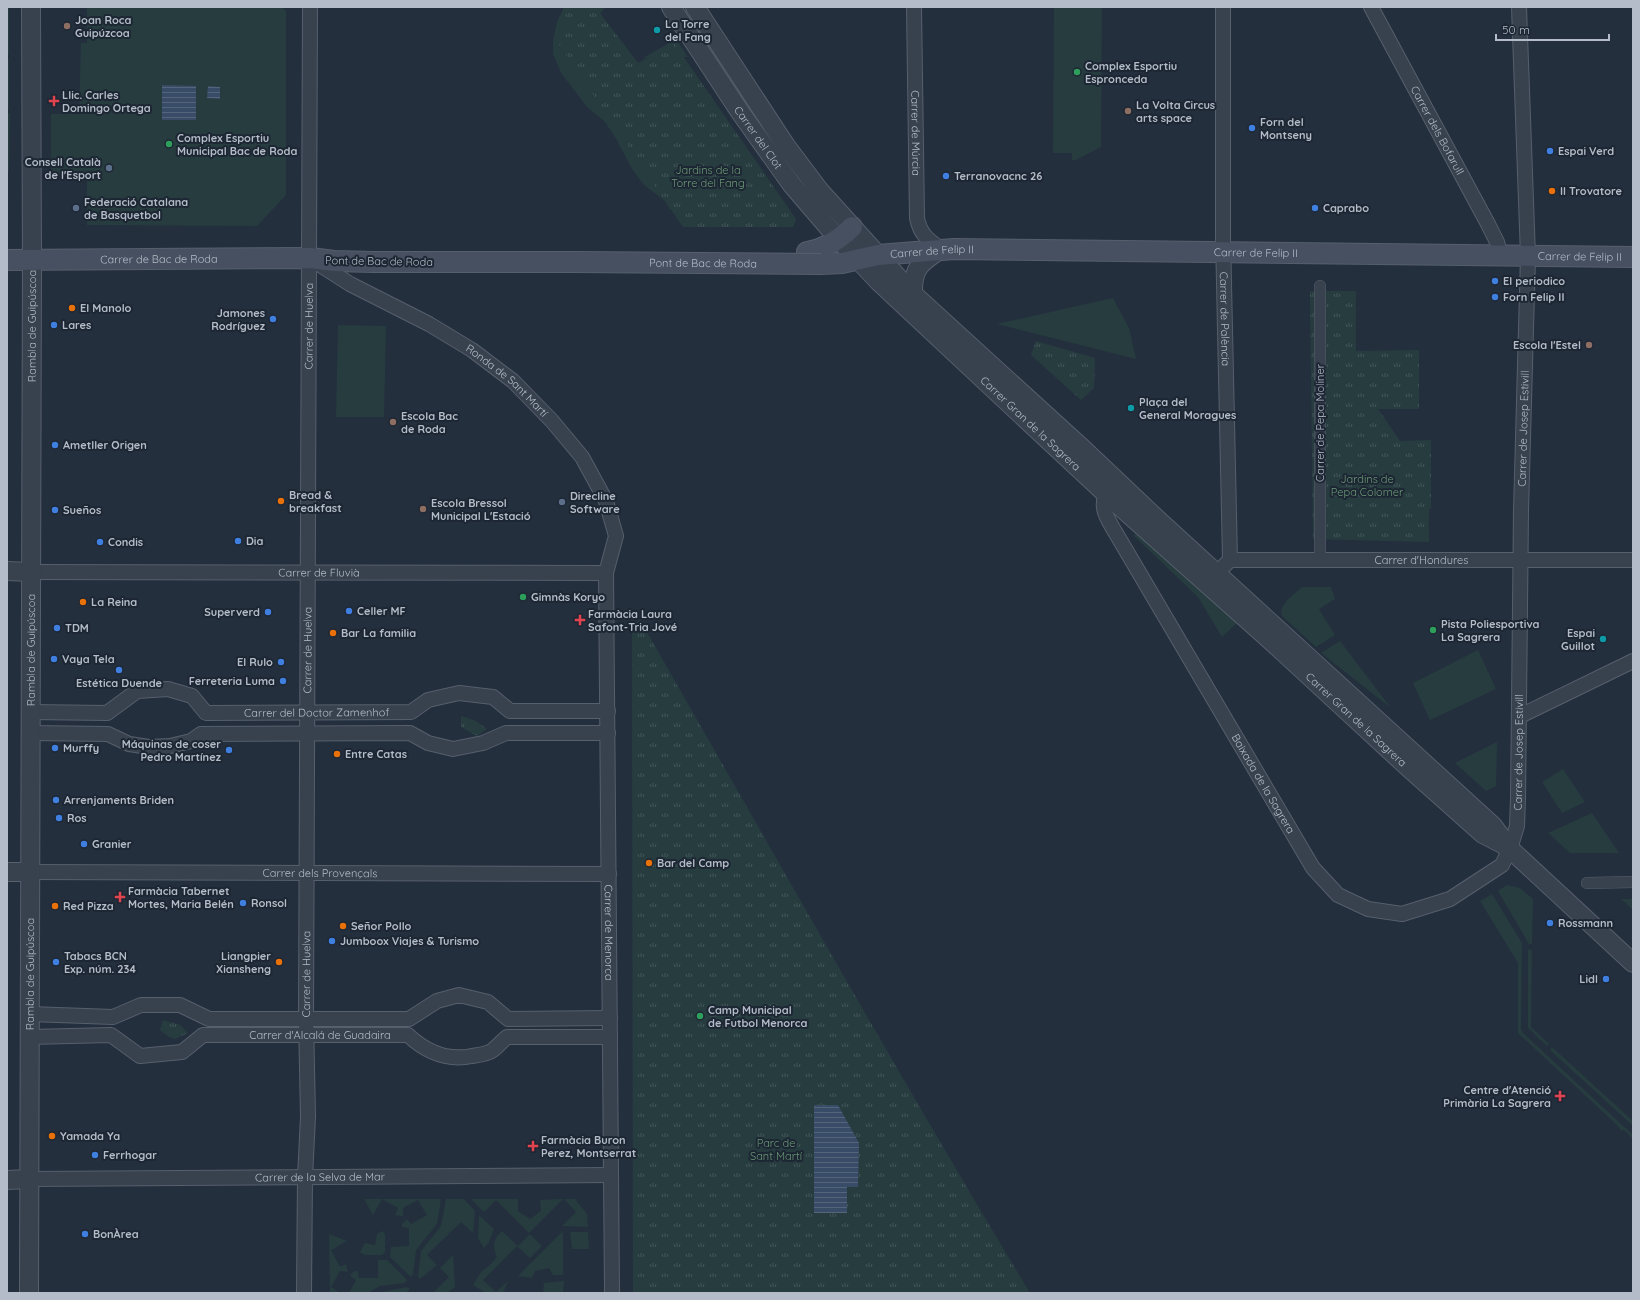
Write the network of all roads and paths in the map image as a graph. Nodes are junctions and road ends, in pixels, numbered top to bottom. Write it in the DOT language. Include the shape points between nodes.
graph roads {
  1 [pos="31,7"];
  2 [pos="310,7"];
  3 [pos="671,7"];
  4 [pos="694,7"];
  5 [pos="914,7"];
  6 [pos="1222,7"];
  7 [pos="1371,7"];
  8 [pos="1519,7"];
  9 [pos="846,233"];
  10 [pos="941,249"];
  11 [pos="1223,252"];
  12 [pos="878,255"];
  13 [pos="1501,255"];
  14 [pos="1528,256"];
  15 [pos="1633,256"];
  16 [pos="310,258"];
  17 [pos="814,258"];
  18 [pos="858,259"];
  19 [pos="7,260"];
  20 [pos="32,260"];
  21 [pos="1320,286"];
  22 [pos="913,294"];
  23 [pos="1106,494"];
  24 [pos="1230,560"];
  25 [pos="1320,560"];
  26 [pos="1520,560"];
  27 [pos="1633,560"];
  28 [pos="7,571"];
  29 [pos="31,572"];
  30 [pos="308,573"];
  31 [pos="606,573"];
  32 [pos="1212,579"];
  33 [pos="1633,661"];
  34 [pos="608,711"];
  35 [pos="30,712"];
  36 [pos="308,712"];
  37 [pos="1520,716"];
  38 [pos="30,733"];
  39 [pos="608,733"];
  40 [pos="308,734"];
  41 [pos="1510,848"];
  42 [pos="7,872"];
  43 [pos="30,872"];
  44 [pos="307,874"];
  45 [pos="609,874"];
  46 [pos="1587,882"];
  47 [pos="1633,882"];
  48 [pos="1633,963"];
  49 [pos="30,1014"];
  50 [pos="610,1018"];
  51 [pos="306,1019"];
  52 [pos="306,1036"];
  53 [pos="30,1037"];
  54 [pos="610,1037"];
  55 [pos="611,1175"];
  56 [pos="305,1178"];
  57 [pos="29,1179"];
  58 [pos="7,1180"];
  59 [pos="29,1293"];
  60 [pos="304,1293"];
  61 [pos="612,1293"];
  1 -- 20 [label="street, Rambla de Guipúscoa"];
  2 -- 16 [label="street, Carrer de Huelva"];
  3 -- 9 [label="street, Carrer del Clot" via="766,149 805,201"];
  4 -- 9 [label="street, Carrer del Clot"];
  5 -- 10 [label="street, Carrer de Múrcia" via="917,218 919,229 929,241"];
  6 -- 11 [label="street, Carrer de Palència"];
  7 -- 13 [label="street, Carrer dels Bofarull" via="1488,224"];
  8 -- 14 [label="street, Carrer de Josep Estivill"];
  9 -- 12 [label="street, Carrer del Clot"];
  9 -- 17 [label="main road, Pont de Bac de Roda" via="814,251"];
  9 -- 18 [label="street, Carrer del Clot"];
  10 -- 11 [label="main road, Carrer de Felip II"];
  10 -- 12 [label="main road, Carrer de Felip II"];
  10 -- 22 [label="street" via="916,269"];
  11 -- 13 [label="main road, Carrer de Felip II"];
  11 -- 24 [label="street, Carrer de Palència"];
  12 -- 18 [label="main road, Pont de Bac de Roda"];
  12 -- 22 [label="street, Carrer Gran de la Sagrera"];
  13 -- 14 [label="main road, Carrer de Felip II"];
  14 -- 15 [label="main road, Carrer de Felip II"];
  14 -- 26 [label="street, Carrer de Josep Estivill"];
  16 -- 17 [label="main road, Pont de Bac de Roda, bridge" via="334,261 370,256 576,262"];
  16 -- 20 [label="main road, Carrer de Bac de Roda"];
  16 -- 30 [label="street, Carrer de Huelva"];
  16 -- 31 [label="street, Ronda de Sant Martí" via="350,284 429,324 472,350 513,381 552,421 582,457 606,501 616,536"];
  17 -- 18 [label="main road, Pont de Bac de Roda"];
  18 -- 23 [label="street, Carrer Gran de la Sagrera" via="898,300"];
  19 -- 20 [label="main road, Carrer de Bac de Roda"];
  20 -- 29 [label="street, Rambla de Guipúscoa"];
  21 -- 25 [label="street, Carrer de Pepa Moliner"];
  22 -- 32 [label="street, Carrer Gran de la Sagrera"];
  23 -- 32 [label="street, Carrer Gran de la Sagrera"];
  23 -- 41 [label="street, Baixada de la Sagrera" via="1103,506 1114,530 1313,868 1338,895 1368,909 1402,914 1450,899 1502,865"];
  24 -- 25 [label="street, Carrer d'Hondures"];
  24 -- 32 [label="street"];
  25 -- 26 [label="street, Carrer d'Hondures"];
  26 -- 27 [label="street, Carrer d'Hondures"];
  26 -- 37 [label="street, Carrer de Josep Estivill"];
  28 -- 29 [label="street"];
  29 -- 30 [label="street, Carrer de Fluvià"];
  29 -- 35 [label="street, Rambla de Guipúscoa"];
  30 -- 31 [label="street, Carrer de Fluvià"];
  30 -- 36 [label="street, Carrer de Huelva"];
  31 -- 34 [label="street, Carrer de Menorca"];
  32 -- 41 [label="street, Carrer Gran de la Sagrera" via="1493,826"];
  33 -- 37 [label="street"];
  34 -- 36 [label="street, Carrer del Doctor Zamenhof" via="510,711 493,697 459,693 428,700 411,712"];
  34 -- 39 [label="street, Carrer de Menorca"];
  35 -- 36 [label="street, Carrer del Doctor Zamenhof" via="107,713 137,691 168,690 192,696 206,713"];
  35 -- 38 [label="street, Rambla de Guipúscoa"];
  36 -- 40 [label="street, Carrer de Huelva"];
  37 -- 41 [label="street, Carrer de Josep Estivill" via="1517,826"];
  38 -- 40 [label="street, Carrer del Doctor Zamenhof" via="108,734 129,744 149,747 191,741 201,734"];
  38 -- 43 [label="street, Rambla de Guipúscoa"];
  39 -- 40 [label="street, Carrer del Doctor Zamenhof" via="506,733 483,743 453,749 428,743 410,733"];
  39 -- 45 [label="street, Carrer de Menorca"];
  40 -- 44 [label="street, Carrer de Huelva"];
  41 -- 48 [label="street, Carrer Gran de la Sagrera"];
  42 -- 43 [label="street"];
  43 -- 44 [label="street, Carrer dels Provençals"];
  43 -- 49 [label="street, Rambla de Guipúscoa"];
  44 -- 45 [label="street, Carrer dels Provençals"];
  44 -- 51 [label="street, Carrer de Huelva"];
  45 -- 50 [label="street, Carrer de Menorca"];
  46 -- 47 [label="street"];
  49 -- 51 [label="street, Carrer d'Alcalá de Guadaira" via="113,1017 141,1005 180,1005 209,1019"];
  49 -- 53 [label="street, Rambla de Guipúscoa"];
  50 -- 51 [label="street, Carrer d'Alcalá de Guadaira" via="508,1018 488,1002 459,995 437,1001 409,1019"];
  50 -- 54 [label="street, Carrer de Menorca"];
  51 -- 52 [label="street, Carrer de Huelva"];
  52 -- 53 [label="street, Carrer d'Alcalá de Guadaira" via="203,1034 182,1052 140,1056 111,1035"];
  52 -- 54 [label="street, Carrer d'Alcalá de Guadaira" via="408,1036 436,1055 458,1058 492,1051 507,1037"];
  52 -- 56 [label="street, Carrer de Huelva" via="308,1116"];
  53 -- 57 [label="street, Rambla de Guipúscoa"];
  54 -- 55 [label="street, Carrer de Menorca"];
  55 -- 56 [label="street, Carrer de la Selva de Mar"];
  55 -- 61 [label="street, Carrer de Menorca"];
  56 -- 57 [label="street, Carrer de la Selva de Mar"];
  56 -- 60 [label="street, Carrer de Huelva"];
  57 -- 58 [label="street"];
  57 -- 59 [label="street, Rambla de Guipúscoa"];
}
